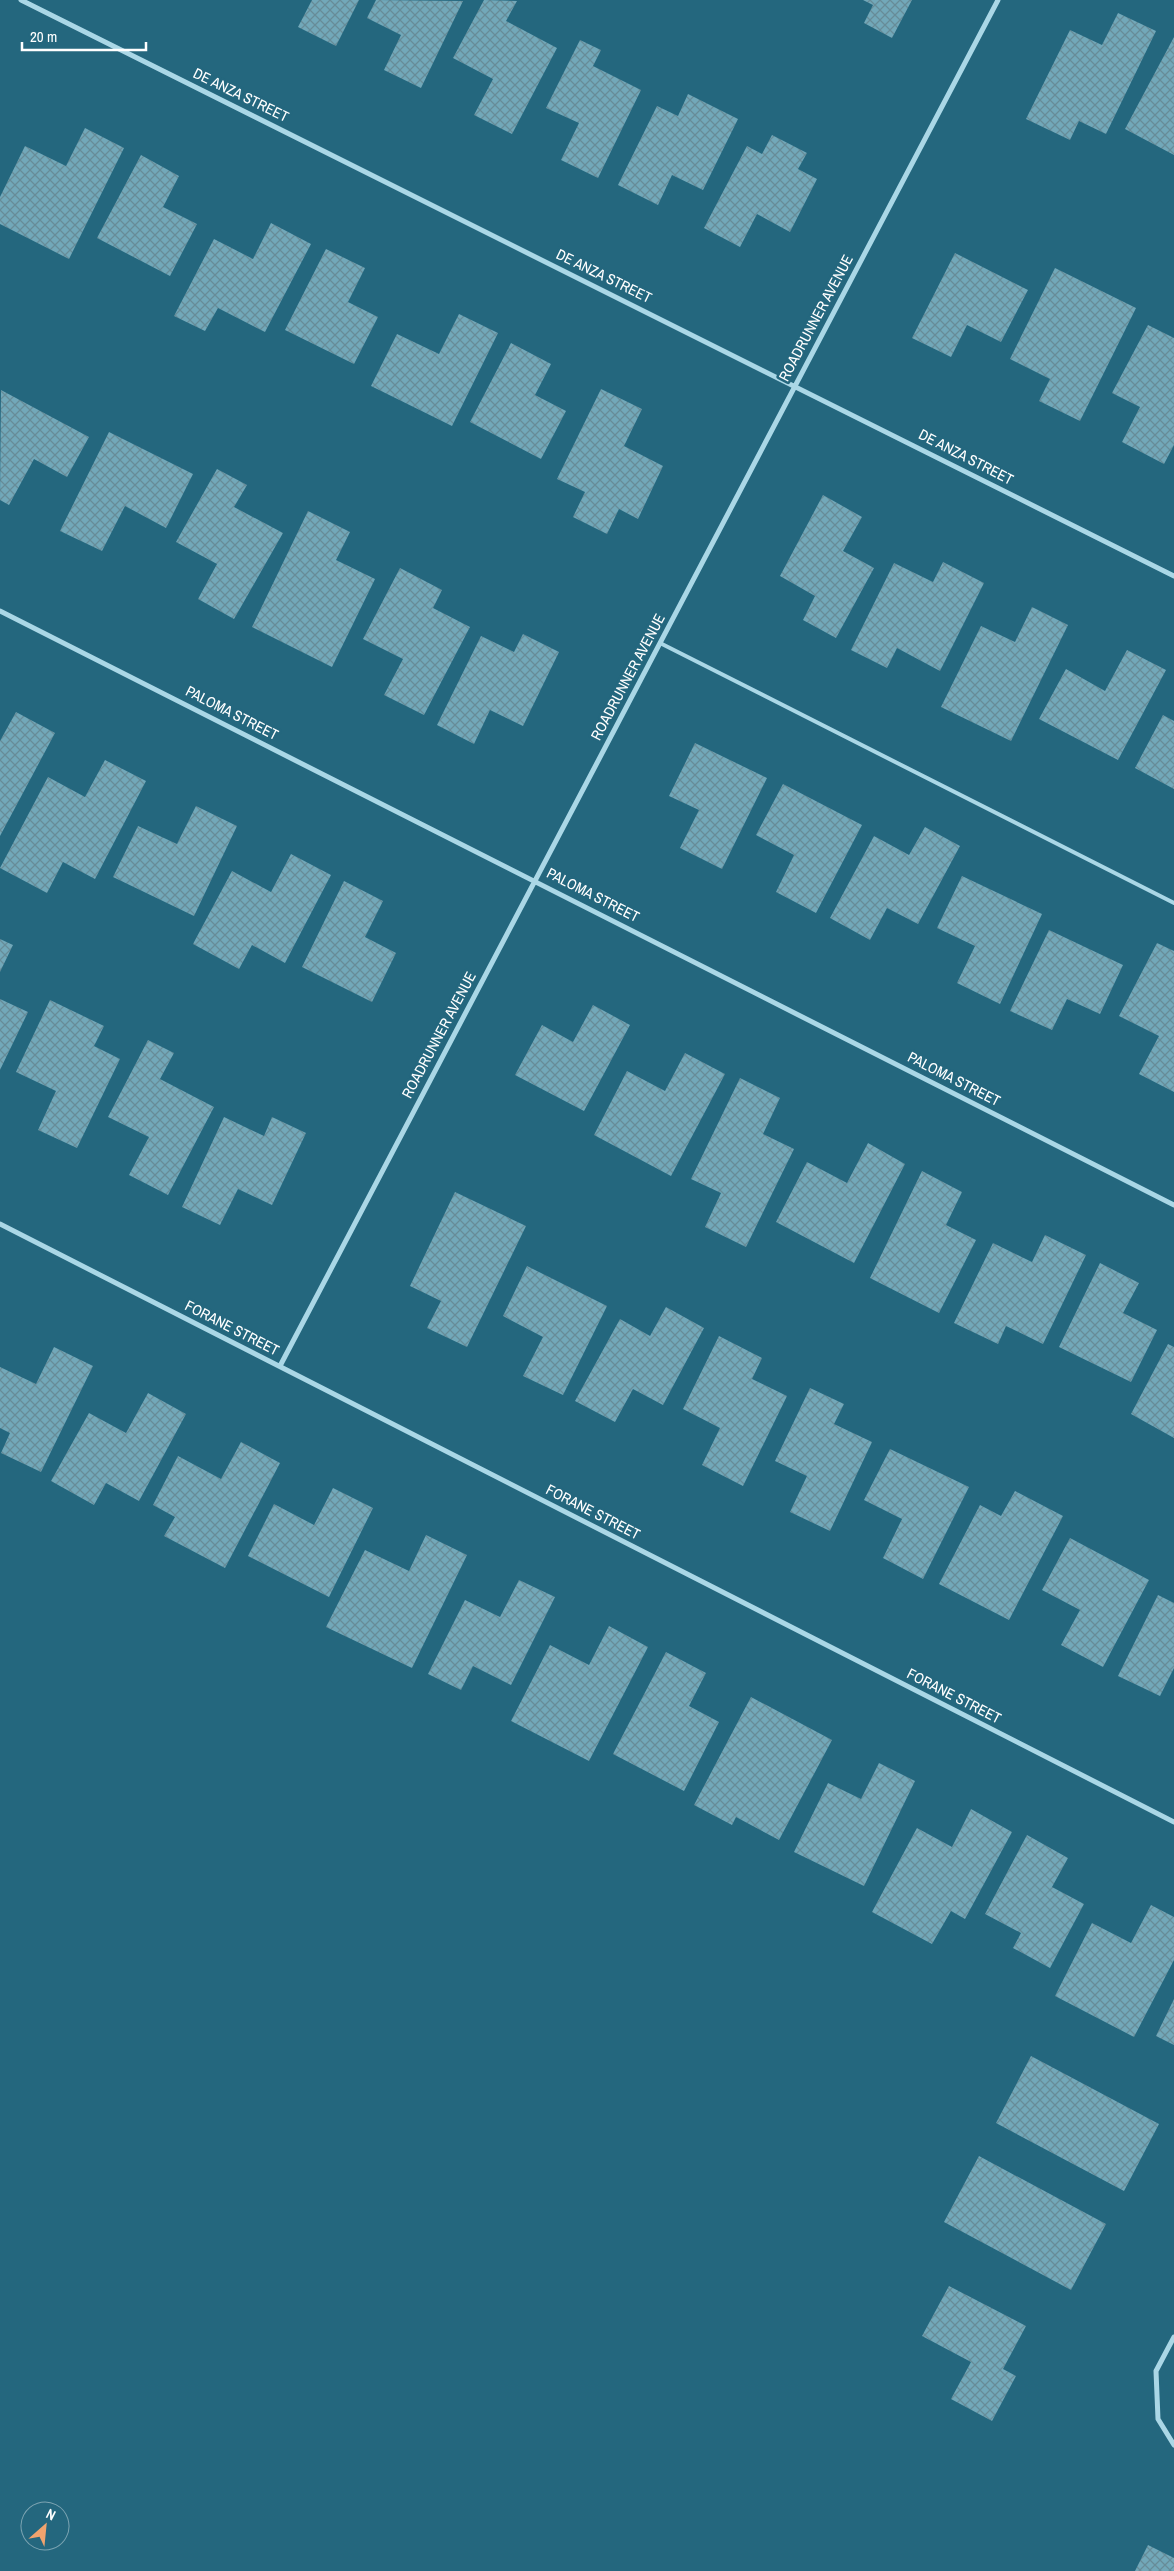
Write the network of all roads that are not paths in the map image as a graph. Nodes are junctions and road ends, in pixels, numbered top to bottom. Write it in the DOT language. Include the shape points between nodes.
graph roads {
  1 [pos="21,0"];
  2 [pos="998,0"];
  3 [pos="795,385"];
  4 [pos="1174,576"];
  5 [pos="0,611"];
  6 [pos="660,643"];
  7 [pos="535,880"];
  8 [pos="1174,903"];
  9 [pos="1174,1204"];
  10 [pos="0,1224"];
  11 [pos="280,1366"];
  12 [pos="1174,1822"];
  13 [pos="1174,2337"];
  14 [pos="1174,2445"];
  1 -- 3 [label="street, DE ANZA STREET"];
  2 -- 3 [label="street, ROADRUNNER AVENUE"];
  3 -- 4 [label="street, DE ANZA STREET"];
  3 -- 6 [label="street, ROADRUNNER AVENUE"];
  5 -- 7 [label="street, PALOMA STREET"];
  6 -- 7 [label="street, ROADRUNNER AVENUE"];
  6 -- 8 [label="lane"];
  7 -- 9 [label="street, PALOMA STREET"];
  7 -- 11 [label="street, ROADRUNNER AVENUE"];
  10 -- 11 [label="street, FORANE STREET"];
  11 -- 12 [label="street, FORANE STREET"];
  13 -- 14 [label="street" via="1156,2371 1158,2419"];
}
